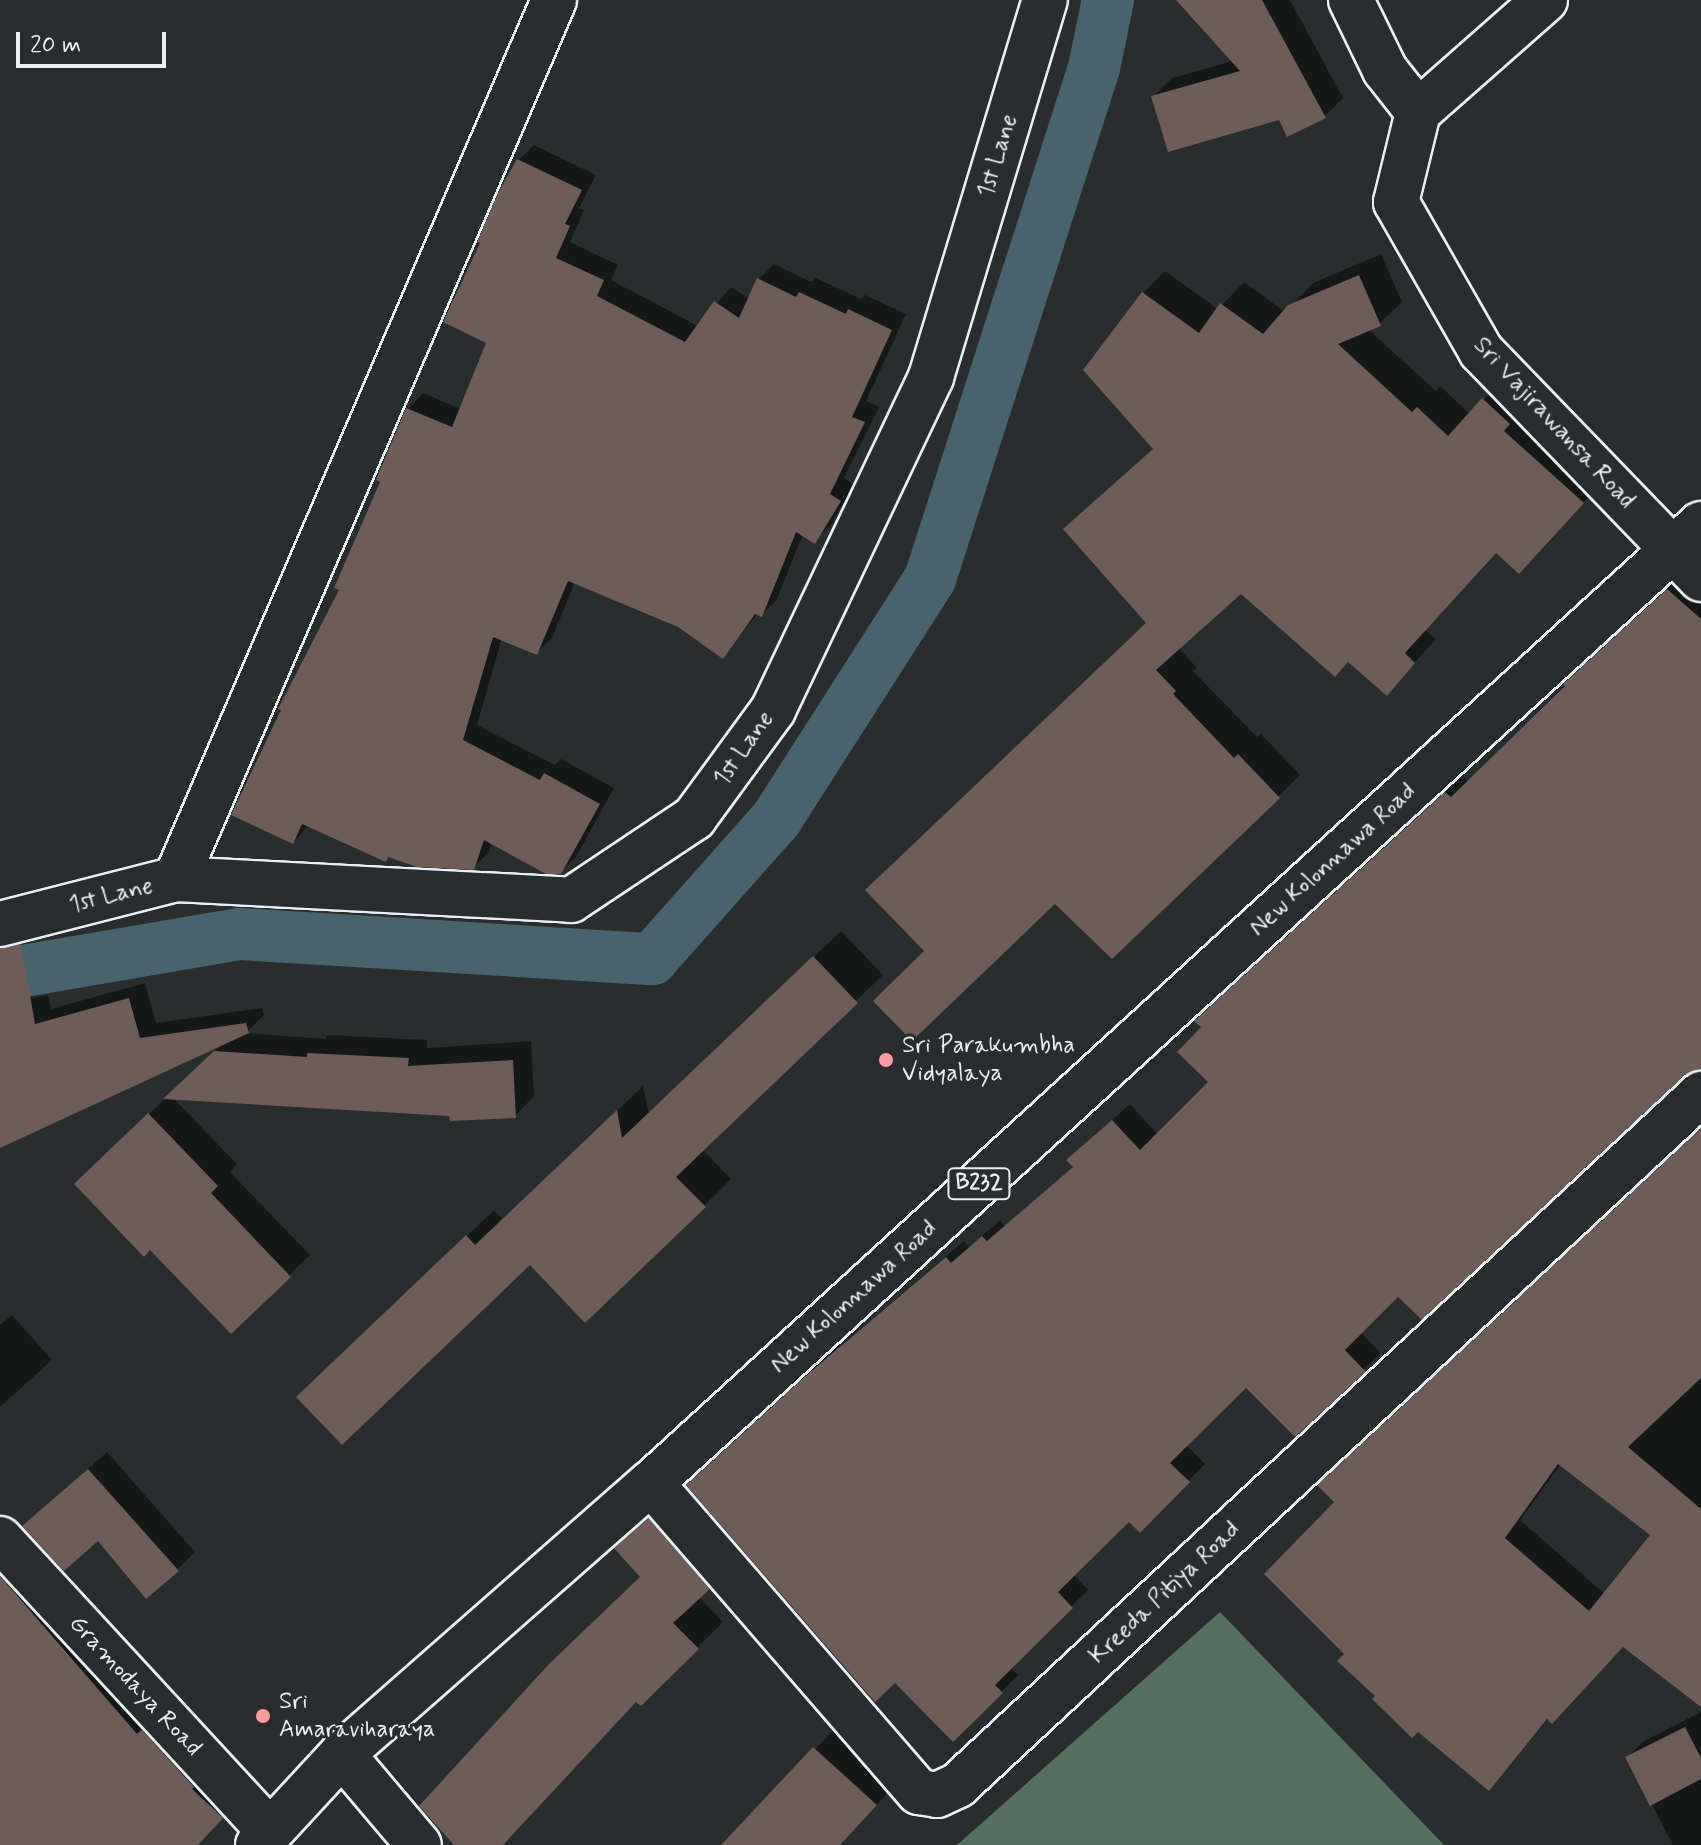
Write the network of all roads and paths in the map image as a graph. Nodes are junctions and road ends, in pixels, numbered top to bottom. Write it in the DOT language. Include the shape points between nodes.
graph roads {
  1 [pos="554,0"];
  2 [pos="1045,0"];
  3 [pos="1351,0"];
  4 [pos="1545,0"];
  5 [pos="1418,112"];
  6 [pos="1692,551"];
  7 [pos="176,879"];
  8 [pos="0,924"];
  9 [pos="1701,1094"];
  10 [pos="651,1483"];
  11 [pos="0,1539"];
  12 [pos="342,1754"];
  13 [pos="264,1839"];
  14 [pos="419,1845"];
  1 -- 7 [label="street"];
  2 -- 7 [label="street, 1st Lane" via="931,377 773,710 694,818 571,900"];
  3 -- 5 [label="street" via="1385,70"];
  4 -- 5 [label="street"];
  5 -- 6 [label="street, Sri Vajirawansa Road" via="1396,202 1481,351"];
  6 -- 10 [label="street, New Kolonnawa Road / B232"];
  7 -- 8 [label="street, 1st Lane"];
  9 -- 10 [label="street, Kreeda Pitiya Road" via="958,1785 937,1795 919,1792"];
  10 -- 12 [label="street, New Kolonnawa Road / B232"];
  11 -- 13 [label="street, Gramodaya Road"];
  12 -- 13 [label="street, New Kolonnawa Road / B232"];
  12 -- 14 [label="street"];
}
